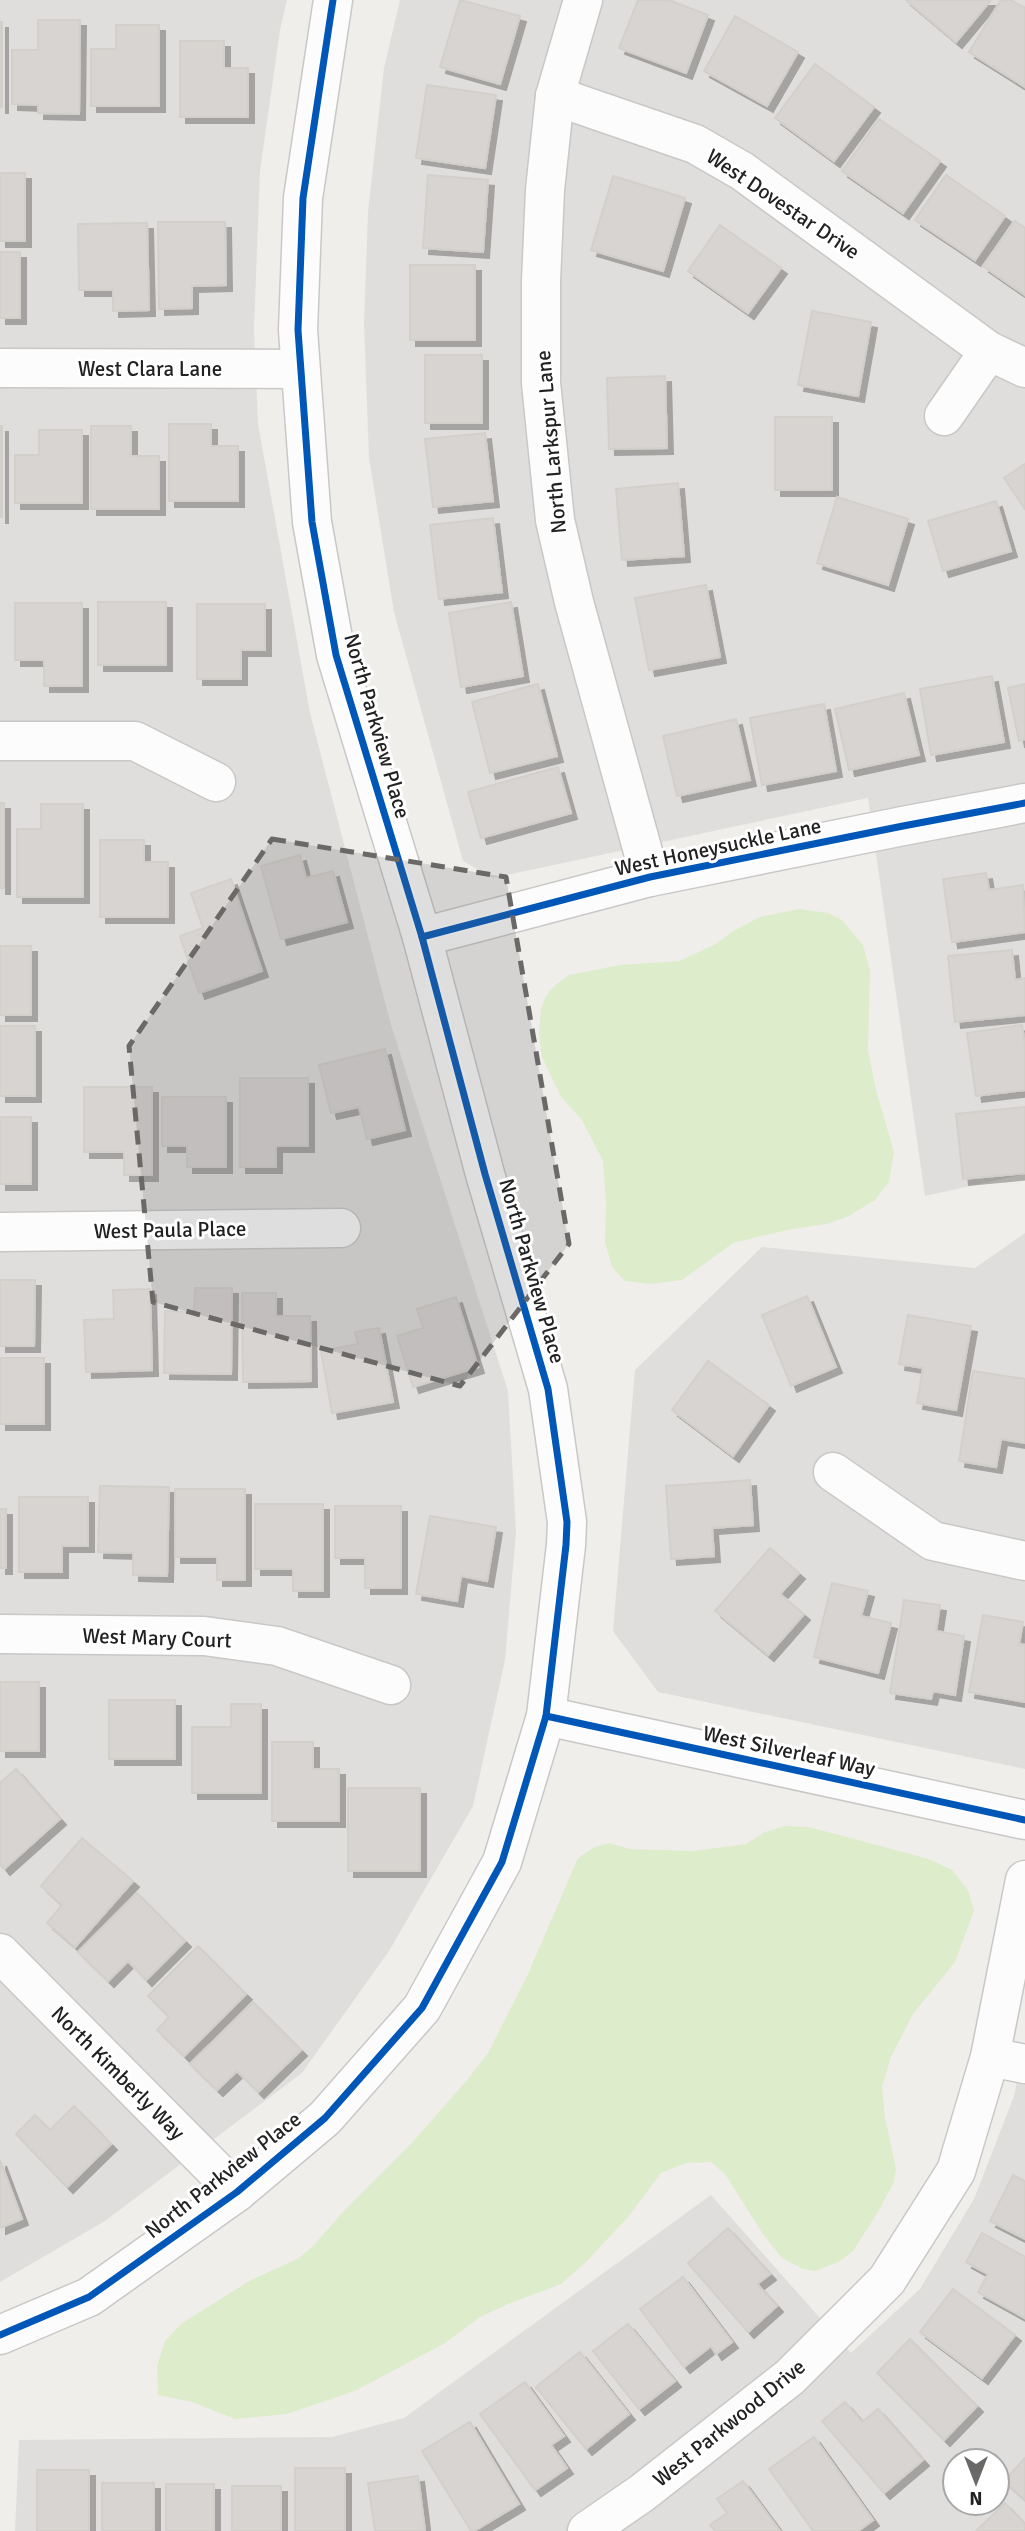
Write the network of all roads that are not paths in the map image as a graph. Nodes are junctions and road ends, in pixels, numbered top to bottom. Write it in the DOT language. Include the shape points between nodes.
graph roads {
  1 [pos="333,0"];
  2 [pos="583,0"];
  3 [pos="555,96"];
  4 [pos="989,351"];
  5 [pos="0,369"];
  6 [pos="300,369"];
  7 [pos="1025,369"];
  8 [pos="944,415"];
  9 [pos="0,741"];
  10 [pos="216,782"];
  11 [pos="1025,803"];
  12 [pos="650,877"];
  13 [pos="422,937"];
  14 [pos="341,1228"];
  15 [pos="0,1232"];
  16 [pos="833,1472"];
  17 [pos="1025,1561"];
  18 [pos="0,1634"];
  19 [pos="391,1685"];
  20 [pos="546,1716"];
  21 [pos="1025,1820"];
  22 [pos="1025,1881"];
  23 [pos="7,1976"];
  24 [pos="1007,2060"];
  25 [pos="237,2192"];
  26 [pos="0,2335"];
  27 [pos="587,2531"];
  1 -- 6 [label="street, North Parkview Place" via="303,198"];
  2 -- 3 [label="street, North Larkspur Lane"];
  3 -- 4 [label="street, West Dovestar Drive" via="695,144 742,171"];
  3 -- 12 [label="street, North Larkspur Lane" via="541,281 541,383 555,520 573,602"];
  4 -- 7 [label="street, West Dovestar Drive"];
  4 -- 8 [label="street"];
  5 -- 6 [label="street, West Clara Lane"];
  6 -- 13 [label="street, North Parkview Place" via="312,522 336,655"];
  9 -- 10 [label="street" via="135,741"];
  11 -- 12 [label="street, West Honeysuckle Lane"];
  12 -- 13 [label="street, West Honeysuckle Lane"];
  13 -- 20 [label="street, North Parkview Place" via="548,1389 558,1450 566,1545"];
  14 -- 15 [label="street, West Paula Place"];
  16 -- 17 [label="street" via="933,1541"];
  18 -- 19 [label="street, West Mary Court" via="205,1636 277,1646"];
  20 -- 21 [label="street, West Silverleaf Way"];
  20 -- 25 [label="street, North Parkview Place" via="502,1862 422,2008 325,2118"];
  22 -- 24 [label="street, West Parkwood Drive"];
  23 -- 25 [label="street, North Kimberly Way"];
  24 -- 27 [label="street, West Parkwood Drive" via="956,2171 887,2280 790,2377"];
  25 -- 26 [label="street, North Parkview Place" via="89,2297"];
}
